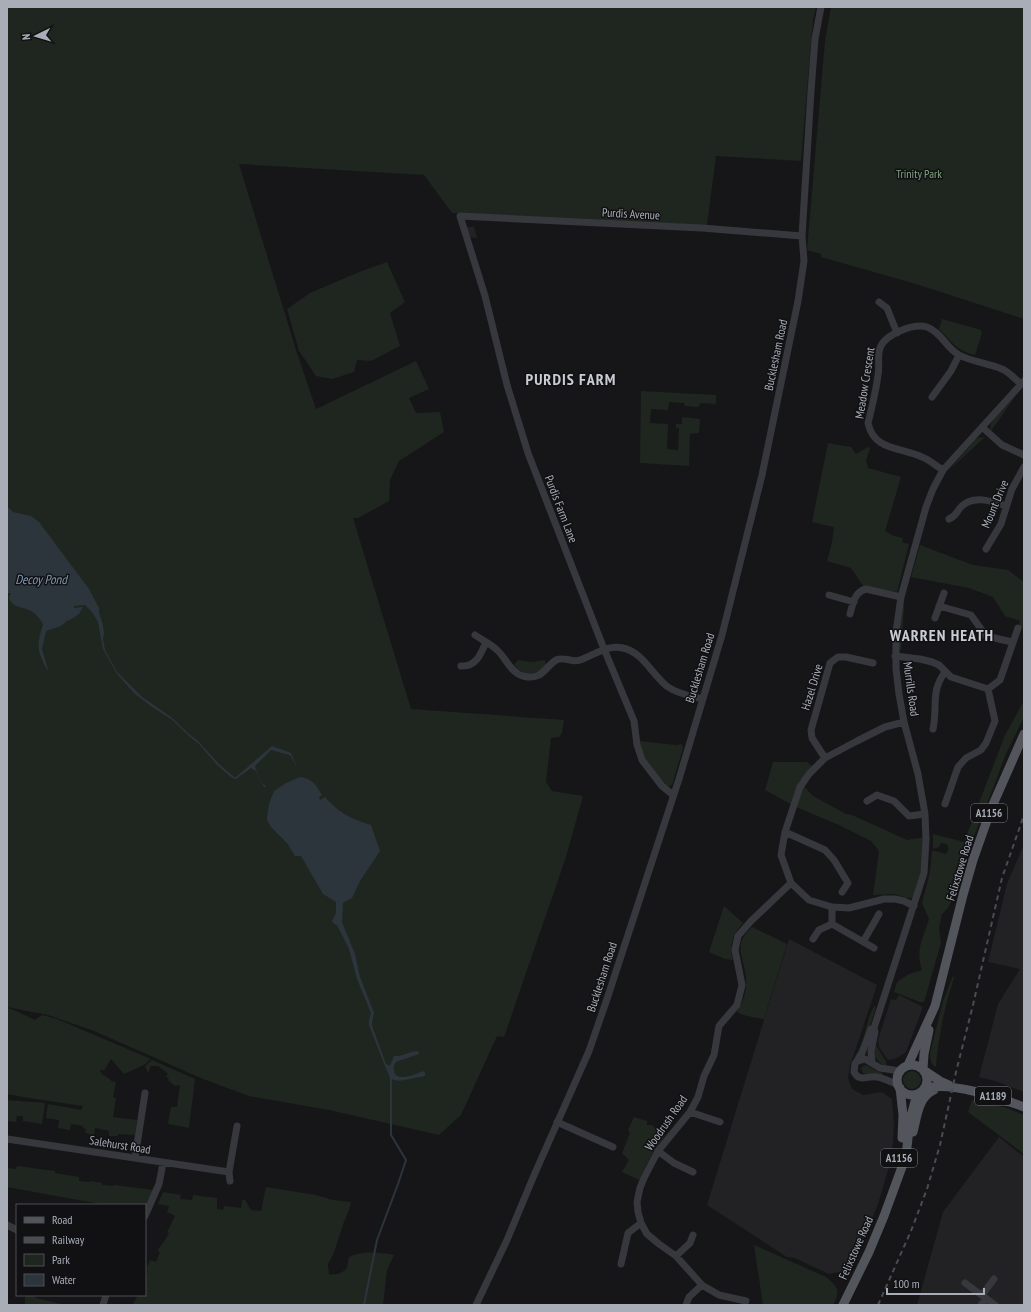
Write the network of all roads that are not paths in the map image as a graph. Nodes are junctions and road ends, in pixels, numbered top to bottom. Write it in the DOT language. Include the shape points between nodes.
graph roads {
  1 [pos="821,7"];
  2 [pos="460,216"];
  3 [pos="802,236"];
  4 [pos="879,302"];
  5 [pos="897,333"];
  6 [pos="959,355"];
  7 [pos="1023,383"];
  8 [pos="932,397"];
  9 [pos="982,427"];
  10 [pos="1024,455"];
  11 [pos="1024,467"];
  12 [pos="943,470"];
  13 [pos="1006,506"];
  14 [pos="949,519"];
  15 [pos="986,549"];
  16 [pos="944,593"];
  17 [pos="829,595"];
  18 [pos="901,597"];
  19 [pos="854,602"];
  20 [pos="939,606"];
  21 [pos="850,614"];
  22 [pos="935,618"];
  23 [pos="1018,628"];
  24 [pos="474,635"];
  25 [pos="486,642"];
  26 [pos="1012,642"];
  27 [pos="604,650"];
  28 [pos="895,656"];
  29 [pos="873,663"];
  30 [pos="461,666"];
  31 [pos="945,672"];
  32 [pos="988,689"];
  33 [pos="702,699"];
  34 [pos="904,722"];
  35 [pos="933,729"];
  36 [pos="1024,734"];
  37 [pos="825,758"];
  38 [pos="673,795"];
  39 [pos="867,801"];
  40 [pos="945,804"];
  41 [pos="925,814"];
  42 [pos="785,832"];
  43 [pos="791,882"];
  44 [pos="842,892"];
  45 [pos="914,906"];
  46 [pos="832,907"];
  47 [pos="879,914"];
  48 [pos="832,924"];
  49 [pos="813,939"];
  50 [pos="863,942"];
  51 [pos="874,948"];
  52 [pos="932,1013"];
  53 [pos="874,1028"];
  54 [pos="858,1061"];
  55 [pos="872,1063"];
  56 [pos="904,1068"];
  57 [pos="924,1070"];
  58 [pos="899,1086"];
  59 [pos="948,1087"];
  60 [pos="925,1088"];
  61 [pos="960,1089"];
  62 [pos="146,1092"];
  63 [pos="917,1094"];
  64 [pos="1024,1107"];
  65 [pos="690,1112"];
  66 [pos="557,1122"];
  67 [pos="720,1122"];
  68 [pos="238,1126"];
  69 [pos="7,1139"];
  70 [pos="613,1147"];
  71 [pos="658,1151"];
  72 [pos="906,1156"];
  73 [pos="135,1158"];
  74 [pos="163,1163"];
  75 [pos="229,1172"];
  76 [pos="693,1172"];
  77 [pos="230,1181"];
  78 [pos="890,1200"];
  79 [pos="146,1214"];
  80 [pos="641,1223"];
  81 [pos="7,1225"];
  82 [pos="16,1230"];
  83 [pos="693,1235"];
  84 [pos="676,1256"];
  85 [pos="621,1264"];
  86 [pos="994,1279"];
  87 [pos="965,1283"];
  88 [pos="702,1285"];
  89 [pos="984,1297"];
  90 [pos="746,1301"];
  91 [pos="476,1305"];
  92 [pos="686,1305"];
  93 [pos="843,1305"];
  94 [pos="981,1305"];
  95 [pos="995,1305"];
  1 -- 3 [label="street, Bucklesham Road" via="811,91"];
  2 -- 3 [label="street, Purdis Avenue" via="702,228"];
  2 -- 27 [label="street, Purdis Farm Lane" via="528,453"];
  3 -- 33 [label="street, Bucklesham Road" via="804,261 798,300 762,475 722,635"];
  4 -- 5 [label="street" via="887,308"];
  5 -- 6 [label="street, Meadow Crescent" via="911,327 926,327 933,330"];
  5 -- 12 [label="street, Meadow Crescent" via="885,341 879,354 879,374 868,423 870,429 877,441 923,457"];
  6 -- 7 [label="street, Meadow Crescent" via="1004,369"];
  6 -- 8 [label="street" via="952,371"];
  7 -- 9 [label="street, Murrills Road"];
  9 -- 10 [label="street" via="1002,445"];
  9 -- 12 [label="street, Murrills Road"];
  11 -- 13 [label="street, Mount Drive"];
  12 -- 18 [label="street, Murrills Road" via="926,507"];
  13 -- 14 [label="street" via="992,501 973,500"];
  13 -- 15 [label="street, Mount Drive" via="1001,524"];
  16 -- 20 [label="street"];
  17 -- 19 [label="street"];
  18 -- 19 [label="street" via="866,589 858,594"];
  18 -- 28 [label="street, Murrills Road"];
  19 -- 21 [label="street"];
  20 -- 22 [label="street"];
  20 -- 26 [label="street" via="971,615 986,636"];
  23 -- 26 [label="street"];
  24 -- 25 [label="street"];
  25 -- 27 [label="street" via="502,655 513,670 527,676 540,675 556,660 562,658 578,661"];
  25 -- 30 [label="street" via="476,662 469,666"];
  26 -- 32 [label="street" via="1000,680"];
  27 -- 33 [label="street" via="619,647 629,649 670,688"];
  27 -- 38 [label="street, Purdis Farm Lane" via="634,721 642,760 662,786"];
  28 -- 31 [label="street" via="932,662"];
  28 -- 34 [label="street, Murrills Road"];
  29 -- 37 [label="street, Hazel Drive" via="838,657 830,663 811,730 812,738"];
  31 -- 32 [label="street" via="951,677"];
  31 -- 35 [label="street" via="938,680 935,692 936,718"];
  32 -- 40 [label="street" via="994,721 986,743 981,750 966,758 958,767"];
  33 -- 38 [label="street, Bucklesham Road"];
  34 -- 37 [label="street" via="885,727"];
  34 -- 41 [label="street, Murrills Road" via="918,774"];
  36 -- 52 [label="main road, Felixstowe Road / A1156" via="991,809 973,860"];
  37 -- 42 [label="street" via="800,787"];
  38 -- 66 [label="street, Bucklesham Road" via="594,1037"];
  39 -- 41 [label="street" via="877,795 894,801 909,816"];
  41 -- 45 [label="street, Murrills Road" via="924,873"];
  42 -- 43 [label="street" via="781,856"];
  42 -- 44 [label="street" via="825,850 848,884"];
  43 -- 46 [label="street" via="808,900"];
  43 -- 65 [label="street, Woodrush Road" via="738,936 735,950 742,985 737,1005 719,1026 714,1055"];
  45 -- 46 [label="street" via="904,901 884,899 849,908"];
  45 -- 53 [label="street, Murrills Road"];
  46 -- 48 [label="street"];
  47 -- 50 [label="street"];
  48 -- 49 [label="street" via="819,930"];
  48 -- 50 [label="street"];
  50 -- 51 [label="street"];
  52 -- 56 [label="main road, Felixstowe Road / A1156"];
  52 -- 57 [label="main road, Felixstowe Road / A1156" via="924,1054"];
  53 -- 54 [label="street, Murrills Road" via="871,1029"];
  53 -- 55 [label="street, Murrills Road"];
  54 -- 55 [label="street" via="865,1059"];
  54 -- 58 [label="street" via="854,1072 859,1078 876,1077"];
  55 -- 56 [label="street" via="880,1068"];
  56 -- 57 [label="main road" via="918,1066"];
  56 -- 58 [label="main road" via="898,1075"];
  57 -- 60 [label="main road" via="928,1079"];
  57 -- 61 [label="main road, A1189" via="940,1082"];
  58 -- 63 [label="main road" via="908,1094"];
  58 -- 78 [label="main road, Felixstowe Road / A1156" via="903,1115 902,1135"];
  59 -- 60 [label="main road, A1189"];
  59 -- 61 [label="main road, A1189"];
  59 -- 72 [label="main road" via="931,1092 922,1101"];
  60 -- 63 [label="main road"];
  61 -- 64 [label="main road, A1189"];
  62 -- 73 [label="street"];
  63 -- 72 [label="main road, Felixstowe Road / A1156" via="910,1120"];
  65 -- 67 [label="street"];
  65 -- 71 [label="street, Woodrush Road"];
  66 -- 70 [label="street"];
  66 -- 91 [label="street, Bucklesham Road"];
  68 -- 75 [label="street"];
  69 -- 73 [label="street, Salehurst Road"];
  71 -- 76 [label="street" via="674,1163"];
  71 -- 80 [label="street, Woodrush Road" via="640,1188 638,1207"];
  72 -- 78 [label="main road, Felixstowe Road / A1156"];
  73 -- 74 [label="street, Salehurst Road"];
  74 -- 75 [label="street, Salehurst Road"];
  74 -- 79 [label="street" via="159,1184"];
  75 -- 77 [label="street"];
  78 -- 93 [label="main road, Felixstowe Road / A1156" via="869,1252"];
  80 -- 84 [label="street, Woodrush Road" via="647,1234"];
  80 -- 85 [label="street" via="628,1233"];
  81 -- 82 [label="street"];
  83 -- 84 [label="street" via="690,1243"];
  84 -- 88 [label="street, Woodrush Road"];
  86 -- 89 [label="street"];
  87 -- 89 [label="street"];
  88 -- 90 [label="street, Woodrush Road" via="719,1295"];
  88 -- 92 [label="street" via="689,1297"];
  89 -- 94 [label="street"];
  89 -- 95 [label="street"];
}
